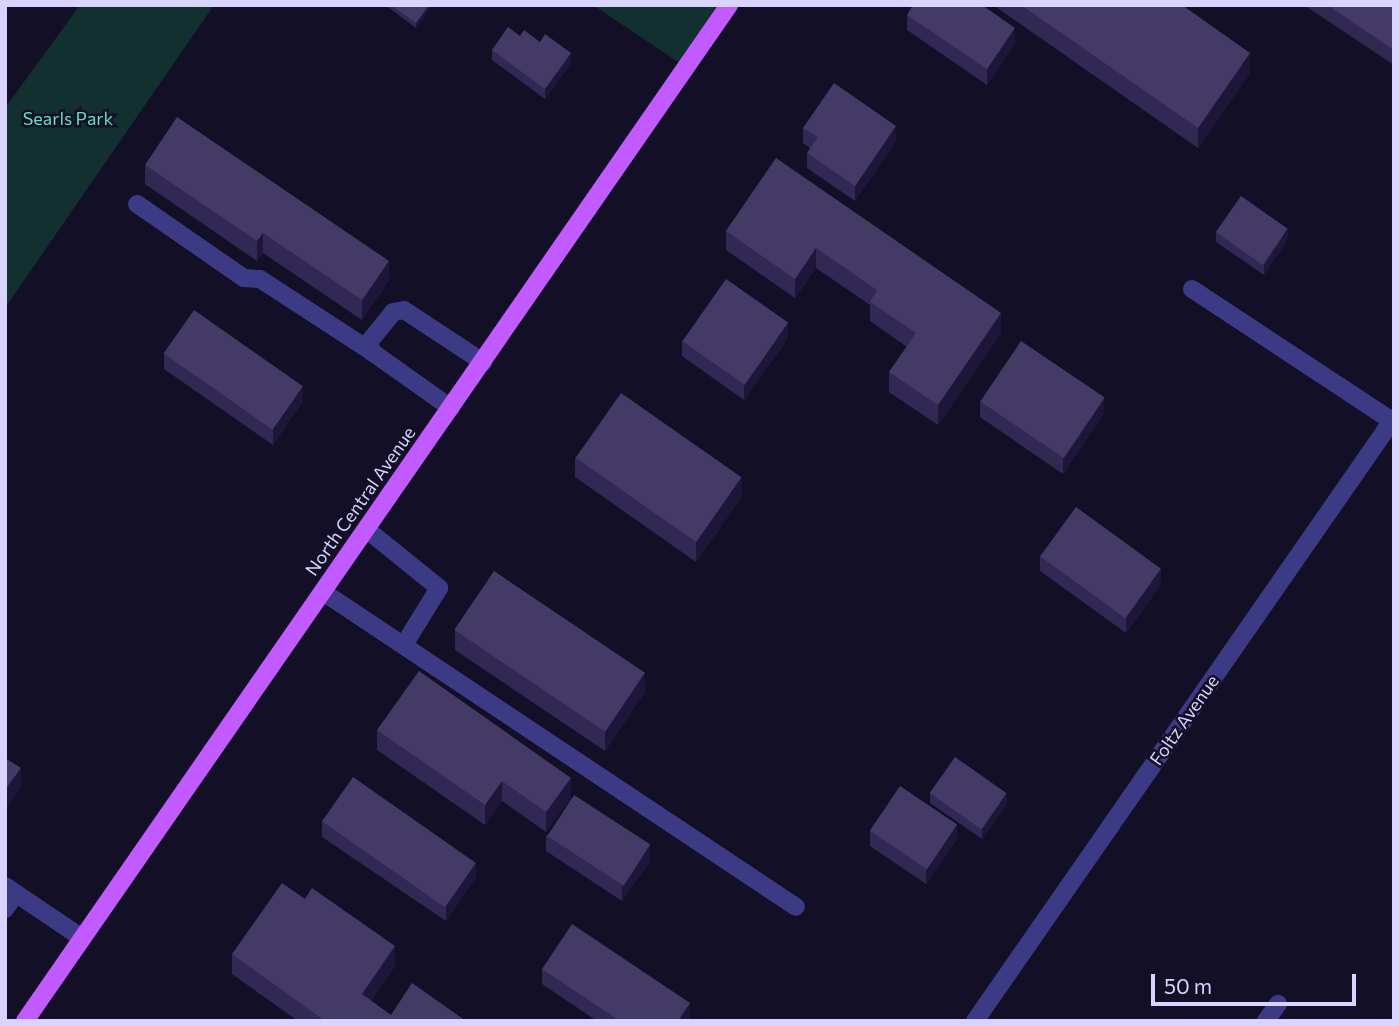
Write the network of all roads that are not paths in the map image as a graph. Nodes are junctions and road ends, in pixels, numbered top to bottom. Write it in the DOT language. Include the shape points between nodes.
graph roads {
  1 [pos="729,5"];
  2 [pos="136,204"];
  3 [pos="1192,289"];
  4 [pos="375,354"];
  5 [pos="482,362"];
  6 [pos="451,408"];
  7 [pos="1393,420"];
  8 [pos="366,529"];
  9 [pos="323,592"];
  10 [pos="404,645"];
  11 [pos="10,889"];
  12 [pos="796,906"];
  13 [pos="5,909"];
  14 [pos="82,938"];
  15 [pos="1279,1004"];
  16 [pos="25,1021"];
  17 [pos="975,1021"];
  18 [pos="1266,1021"];
  1 -- 5 [label="main road, North Central Avenue"];
  2 -- 4 [label="street" via="243,278 260,279"];
  3 -- 7 [label="street"];
  4 -- 5 [label="street" via="369,342 393,312 404,310"];
  4 -- 6 [label="street"];
  5 -- 6 [label="main road, North Central Avenue"];
  6 -- 8 [label="main road, North Central Avenue"];
  7 -- 17 [label="street, Foltz Avenue"];
  8 -- 9 [label="main road, North Central Avenue"];
  8 -- 10 [label="street" via="439,588"];
  9 -- 10 [label="street"];
  9 -- 14 [label="main road, North Central Avenue"];
  10 -- 12 [label="street"];
  11 -- 13 [label="street"];
  11 -- 14 [label="street"];
  14 -- 16 [label="main road, North Central Avenue"];
  15 -- 18 [label="street"];
}
